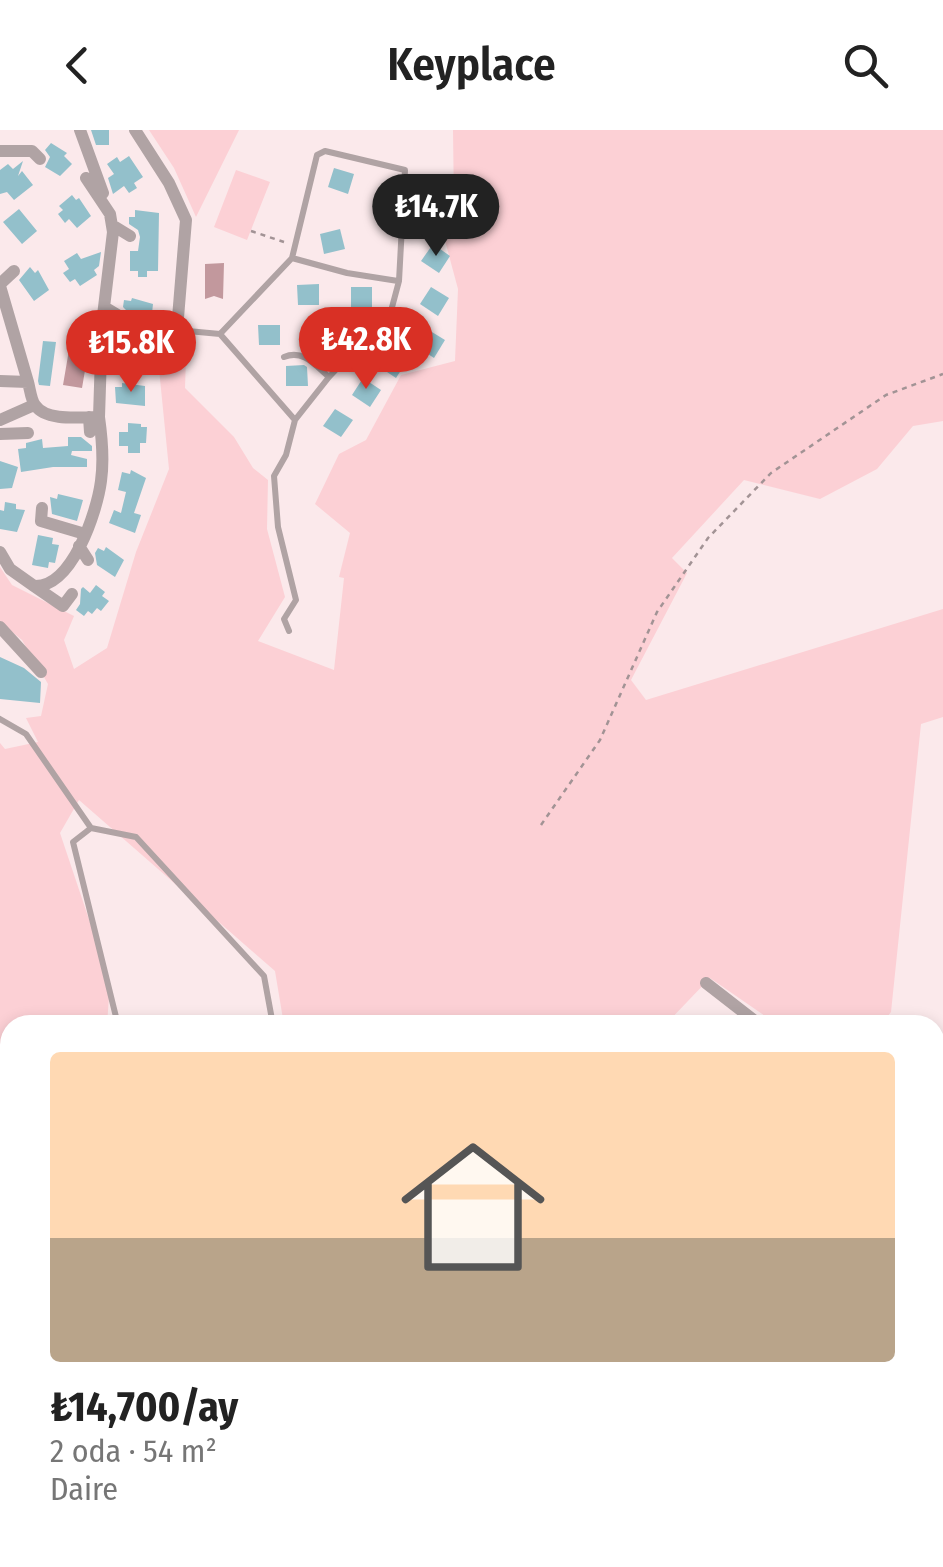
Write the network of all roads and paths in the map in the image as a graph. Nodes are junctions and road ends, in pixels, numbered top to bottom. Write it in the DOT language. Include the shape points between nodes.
graph roads {
  1 [pos="80,130"];
  2 [pos="134,130"];
  3 [pos="0,151"];
  4 [pos="40,159"];
  5 [pos="86,178"];
  6 [pos="111,219"];
  7 [pos="251,231"];
  8 [pos="130,236"];
  9 [pos="295,246"];
  10 [pos="292,258"];
  11 [pos="14,271"];
  12 [pos="398,281"];
  13 [pos="0,285"];
  14 [pos="104,307"];
  15 [pos="118,316"];
  16 [pos="320,317"];
  17 [pos="177,330"];
  18 [pos="220,334"];
  19 [pos="363,340"];
  20 [pos="284,357"];
  21 [pos="943,374"];
  22 [pos="329,377"];
  23 [pos="0,380"];
  24 [pos="28,382"];
  25 [pos="34,405"];
  26 [pos="94,417"];
  27 [pos="0,420"];
  28 [pos="295,420"];
  29 [pos="90,432"];
  30 [pos="0,434"];
  31 [pos="28,434"];
  32 [pos="101,474"];
  33 [pos="114,483"];
  34 [pos="42,508"];
  35 [pos="82,540"];
  36 [pos="4,550"];
  37 [pos="88,560"];
  38 [pos="34,586"];
  39 [pos="72,594"];
  40 [pos="0,627"];
  41 [pos="288,631"];
  42 [pos="41,672"];
  43 [pos="0,719"];
  44 [pos="541,825"];
  45 [pos="91,828"];
  46 [pos="706,983"];
  47 [pos="116,1015"];
  48 [pos="271,1015"];
  49 [pos="747,1015"];
  1 -- 6 [label="street"];
  2 -- 17 [label="street" via="186,220"];
  3 -- 4 [label="street" via="32,152"];
  5 -- 6 [label="street"];
  6 -- 8 [label="street"];
  6 -- 14 [label="street"];
  7 -- 9 [label="path"];
  9 -- 10 [label="lane"];
  9 -- 12 [label="lane" via="316,155 325,151 405,170"];
  10 -- 12 [label="lane"];
  10 -- 18 [label="lane"];
  11 -- 13 [label="street"];
  12 -- 19 [label="lane" via="391,310"];
  13 -- 24 [label="street"];
  14 -- 15 [label="street"];
  14 -- 26 [label="street" via="104,392"];
  16 -- 19 [label="lane" via="335,318"];
  17 -- 18 [label="lane"];
  18 -- 28 [label="lane"];
  19 -- 22 [label="lane"];
  20 -- 22 [label="lane" via="300,355"];
  21 -- 44 [label="path" via="886,394 771,473 708,538 657,612 600,740"];
  22 -- 28 [label="lane"];
  23 -- 24 [label="street"];
  24 -- 25 [label="street"];
  25 -- 26 [label="street" via="56,416"];
  25 -- 27 [label="street"];
  26 -- 29 [label="street"];
  26 -- 32 [label="street" via="108,442"];
  28 -- 41 [label="lane" via="274,476 296,600 284,619"];
  30 -- 31 [label="street"];
  32 -- 33 [label="street"];
  32 -- 35 [label="street" via="99,512"];
  34 -- 35 [label="street" via="41,521"];
  35 -- 37 [label="street"];
  35 -- 38 [label="street" via="69,566 52,582"];
  36 -- 38 [label="street" via="10,569"];
  38 -- 39 [label="street" via="63,606"];
  40 -- 42 [label="street"];
  43 -- 45 [label="lane" via="26,734"];
  45 -- 47 [label="lane" via="73,842"];
  45 -- 48 [label="lane" via="136,837 264,976"];
  46 -- 49 [label="street"];
}
